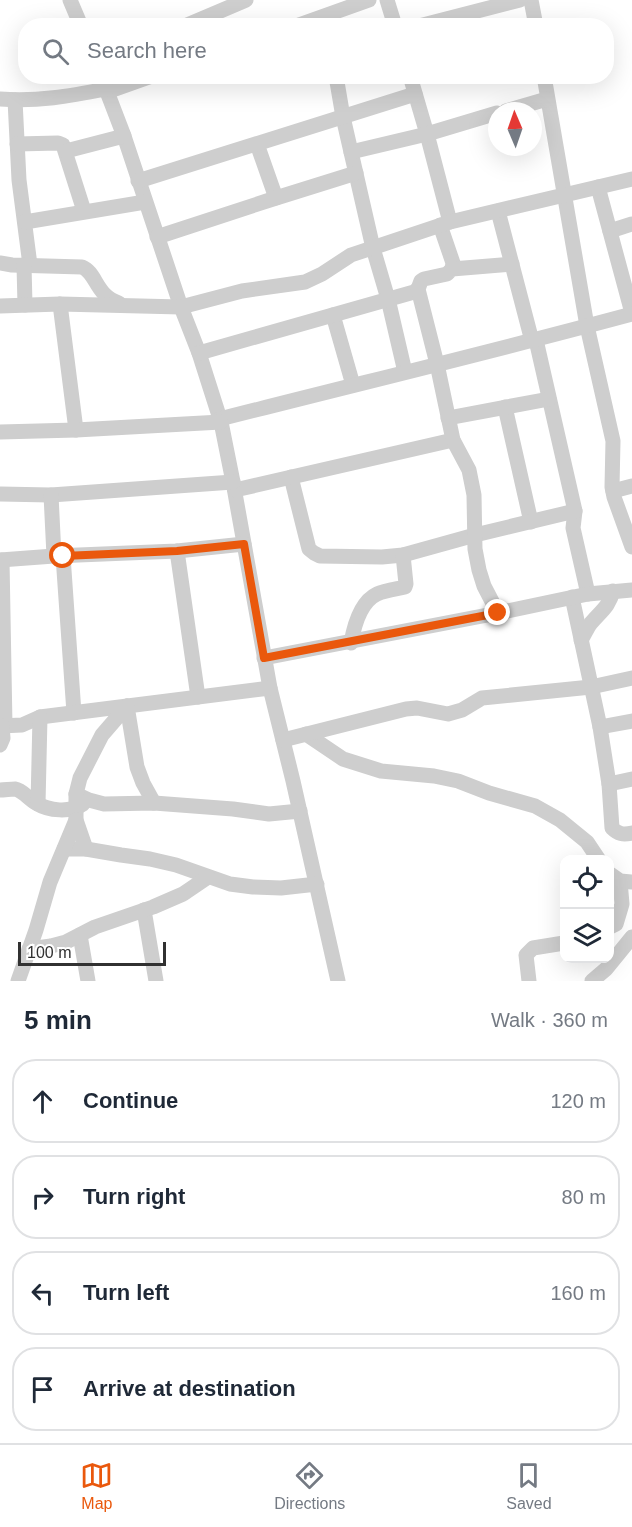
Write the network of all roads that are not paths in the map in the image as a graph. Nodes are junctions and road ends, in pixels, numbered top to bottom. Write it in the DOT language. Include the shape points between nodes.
graph roads {
  1 [pos="70,0"];
  2 [pos="246,0"];
  3 [pos="369,0"];
  4 [pos="387,0"];
  5 [pos="520,0"];
  6 [pos="531,0"];
  7 [pos="78,18"];
  8 [pos="204,18"];
  9 [pos="328,18"];
  10 [pos="393,18"];
  11 [pos="450,18"];
  12 [pos="534,18"];
  13 [pos="337,84"];
  14 [pos="412,84"];
  15 [pos="545,84"];
  16 [pos="105,86"];
  17 [pos="415,94"];
  18 [pos="547,99"];
  19 [pos="8,100"];
  20 [pos="537,102"];
  21 [pos="343,117"];
  22 [pos="488,117"];
  23 [pos="427,134"];
  24 [pos="124,136"];
  25 [pos="17,144"];
  26 [pos="257,144"];
  27 [pos="66,151"];
  28 [pos="351,153"];
  29 [pos="356,173"];
  30 [pos="632,179"];
  31 [pos="138,181"];
  32 [pos="598,187"];
  33 [pos="563,195"];
  34 [pos="276,198"];
  35 [pos="145,202"];
  36 [pos="498,210"];
  37 [pos="84,212"];
  38 [pos="25,222"];
  39 [pos="445,224"];
  40 [pos="632,224"];
  41 [pos="610,231"];
  42 [pos="157,237"];
  43 [pos="373,248"];
  44 [pos="0,263"];
  45 [pos="512,264"];
  46 [pos="27,265"];
  47 [pos="452,270"];
  48 [pos="418,289"];
  49 [pos="388,299"];
  50 [pos="60,304"];
  51 [pos="25,305"];
  52 [pos="125,305"];
  53 [pos="0,306"];
  54 [pos="181,307"];
  55 [pos="632,313"];
  56 [pos="333,315"];
  57 [pos="587,326"];
  58 [pos="534,340"];
  59 [pos="199,354"];
  60 [pos="437,364"];
  61 [pos="405,372"];
  62 [pos="353,385"];
  63 [pos="549,399"];
  64 [pos="505,407"];
  65 [pos="448,418"];
  66 [pos="221,421"];
  67 [pos="76,430"];
  68 [pos="0,432"];
  69 [pos="453,440"];
  70 [pos="291,477"];
  71 [pos="234,486"];
  72 [pos="632,486"];
  73 [pos="613,491"];
  74 [pos="0,494"];
  75 [pos="51,495"];
  76 [pos="575,512"];
  77 [pos="531,522"];
  78 [pos="475,535"];
  79 [pos="244,544"];
  80 [pos="632,547"];
  81 [pos="177,551"];
  82 [pos="403,555"];
  83 [pos="58,556"];
  84 [pos="1,560"];
  85 [pos="632,590"];
  86 [pos="613,591"];
  87 [pos="580,596"];
  88 [pos="498,613"];
  89 [pos="581,640"];
  90 [pos="351,643"];
  91 [pos="264,658"];
  92 [pos="632,678"];
  93 [pos="591,687"];
  94 [pos="270,688"];
  95 [pos="198,697"];
  96 [pos="127,706"];
  97 [pos="74,713"];
  98 [pos="40,717"];
  99 [pos="632,721"];
  100 [pos="2,726"];
  101 [pos="600,727"];
  102 [pos="306,734"];
  103 [pos="283,740"];
  104 [pos="0,745"];
  105 [pos="632,779"];
  106 [pos="609,784"];
  107 [pos="0,790"];
  108 [pos="154,803"];
  109 [pos="43,806"];
  110 [pos="79,806"];
  111 [pos="300,811"];
  112 [pos="632,833"];
  113 [pos="64,849"];
  114 [pos="86,849"];
  115 [pos="596,855"];
  116 [pos="208,878"];
  117 [pos="620,879"];
  118 [pos="317,884"];
  119 [pos="144,910"];
  120 [pos="614,925"];
  121 [pos="80,935"];
  122 [pos="632,937"];
  123 [pos="560,944"];
  124 [pos="29,950"];
  125 [pos="18,981"];
  126 [pos="88,981"];
  127 [pos="156,981"];
  128 [pos="338,981"];
  129 [pos="529,981"];
  130 [pos="592,981"];
  1 -- 7 [label="street"];
  2 -- 8 [label="street"];
  3 -- 9 [label="street"];
  4 -- 10 [label="street"];
  5 -- 11 [label="street"];
  6 -- 12 [label="street"];
  13 -- 21 [label="street"];
  14 -- 17 [label="street"];
  15 -- 18 [label="street"];
  16 -- 19 [label="street" via="66,97"];
  16 -- 24 [label="street"];
  17 -- 21 [label="street"];
  17 -- 23 [label="street"];
  18 -- 20 [label="street"];
  18 -- 33 [label="street"];
  19 -- 25 [label="street"];
  21 -- 26 [label="street"];
  21 -- 28 [label="street"];
  22 -- 23 [label="street"];
  23 -- 28 [label="street"];
  23 -- 39 [label="street"];
  24 -- 27 [label="street"];
  24 -- 31 [label="street"];
  25 -- 27 [label="street" via="58,143"];
  25 -- 38 [label="street"];
  26 -- 31 [label="street"];
  26 -- 34 [label="street"];
  27 -- 37 [label="street"];
  28 -- 29 [label="street"];
  29 -- 34 [label="street"];
  29 -- 43 [label="street"];
  30 -- 32 [label="street"];
  31 -- 35 [label="street"];
  32 -- 33 [label="street"];
  32 -- 41 [label="street"];
  33 -- 36 [label="street"];
  33 -- 57 [label="street"];
  34 -- 42 [label="street"];
  35 -- 37 [label="street"];
  35 -- 42 [label="street"];
  36 -- 39 [label="street"];
  36 -- 45 [label="street"];
  37 -- 38 [label="street"];
  38 -- 46 [label="street"];
  39 -- 43 [label="street"];
  39 -- 47 [label="street"];
  40 -- 41 [label="street"];
  41 -- 55 [label="street"];
  42 -- 54 [label="street"];
  43 -- 49 [label="street"];
  43 -- 54 [label="street" via="351,255 305,282 242,291"];
  44 -- 46 [label="street"];
  45 -- 47 [label="street"];
  45 -- 58 [label="street"];
  46 -- 51 [label="street"];
  46 -- 52 [label="street" via="88,269 108,299"];
  47 -- 48 [label="street" via="424,279"];
  48 -- 49 [label="street"];
  48 -- 60 [label="street"];
  49 -- 56 [label="street"];
  49 -- 61 [label="street"];
  50 -- 51 [label="street"];
  50 -- 52 [label="street"];
  50 -- 67 [label="street"];
  51 -- 53 [label="street"];
  52 -- 54 [label="street"];
  54 -- 59 [label="street"];
  55 -- 57 [label="street"];
  56 -- 59 [label="street"];
  56 -- 62 [label="street"];
  57 -- 58 [label="street"];
  57 -- 73 [label="street" via="613,441"];
  58 -- 60 [label="street"];
  58 -- 63 [label="street"];
  59 -- 66 [label="street"];
  60 -- 61 [label="street"];
  60 -- 65 [label="street"];
  61 -- 62 [label="street"];
  62 -- 66 [label="street"];
  63 -- 64 [label="street"];
  63 -- 76 [label="street"];
  64 -- 65 [label="street"];
  64 -- 77 [label="street"];
  65 -- 69 [label="street"];
  66 -- 67 [label="street"];
  66 -- 71 [label="street"];
  67 -- 68 [label="street"];
  69 -- 70 [label="street"];
  69 -- 78 [label="street" via="469,470"];
  70 -- 71 [label="street"];
  70 -- 82 [label="street" via="309,549 314,553 346,557"];
  71 -- 75 [label="street"];
  71 -- 79 [label="street"];
  72 -- 73 [label="street"];
  73 -- 80 [label="street"];
  74 -- 75 [label="street"];
  75 -- 83 [label="street"];
  76 -- 77 [label="street"];
  76 -- 87 [label="street"];
  77 -- 78 [label="street"];
  78 -- 82 [label="street"];
  78 -- 88 [label="street" via="479,570"];
  79 -- 81 [label="street"];
  79 -- 91 [label="street"];
  81 -- 83 [label="street"];
  81 -- 95 [label="street"];
  82 -- 90 [label="street" via="405,586 370,599 355,623"];
  83 -- 84 [label="street"];
  83 -- 97 [label="street"];
  84 -- 100 [label="street"];
  85 -- 86 [label="street"];
  86 -- 87 [label="street"];
  86 -- 89 [label="street" via="611,600"];
  87 -- 88 [label="street"];
  87 -- 89 [label="street"];
  88 -- 90 [label="street"];
  89 -- 93 [label="street"];
  90 -- 91 [label="street"];
  91 -- 94 [label="street"];
  92 -- 93 [label="street"];
  93 -- 101 [label="street"];
  93 -- 102 [label="street" via="482,698 448,714 406,709"];
  94 -- 95 [label="street"];
  94 -- 103 [label="street"];
  95 -- 96 [label="street"];
  96 -- 97 [label="street"];
  96 -- 108 [label="street" via="137,767"];
  96 -- 110 [label="street" via="102,735 80,778"];
  97 -- 98 [label="street"];
  98 -- 100 [label="street" via="22,725"];
  98 -- 109 [label="street"];
  99 -- 101 [label="street"];
  100 -- 104 [label="street"];
  101 -- 106 [label="street"];
  102 -- 103 [label="street"];
  102 -- 115 [label="street" via="343,759 381,771 458,781 536,806 587,842"];
  103 -- 111 [label="street"];
  105 -- 106 [label="street"];
  106 -- 112 [label="street" via="612,828 617,833"];
  107 -- 109 [label="street" via="18,790"];
  108 -- 110 [label="street"];
  108 -- 111 [label="street" via="269,814"];
  109 -- 110 [label="street"];
  110 -- 113 [label="street"];
  110 -- 114 [label="street"];
  111 -- 118 [label="street"];
  113 -- 114 [label="street"];
  113 -- 124 [label="street"];
  114 -- 116 [label="street" via="176,865"];
  116 -- 118 [label="street" via="253,887"];
  116 -- 119 [label="street" via="183,894"];
  117 -- 120 [label="street" via="622,904"];
  118 -- 128 [label="street"];
  119 -- 121 [label="street"];
  119 -- 127 [label="street"];
  121 -- 124 [label="street"];
  121 -- 126 [label="street"];
  122 -- 130 [label="street"];
  123 -- 129 [label="street" via="533,948 526,955"];
  124 -- 125 [label="street"];
}
